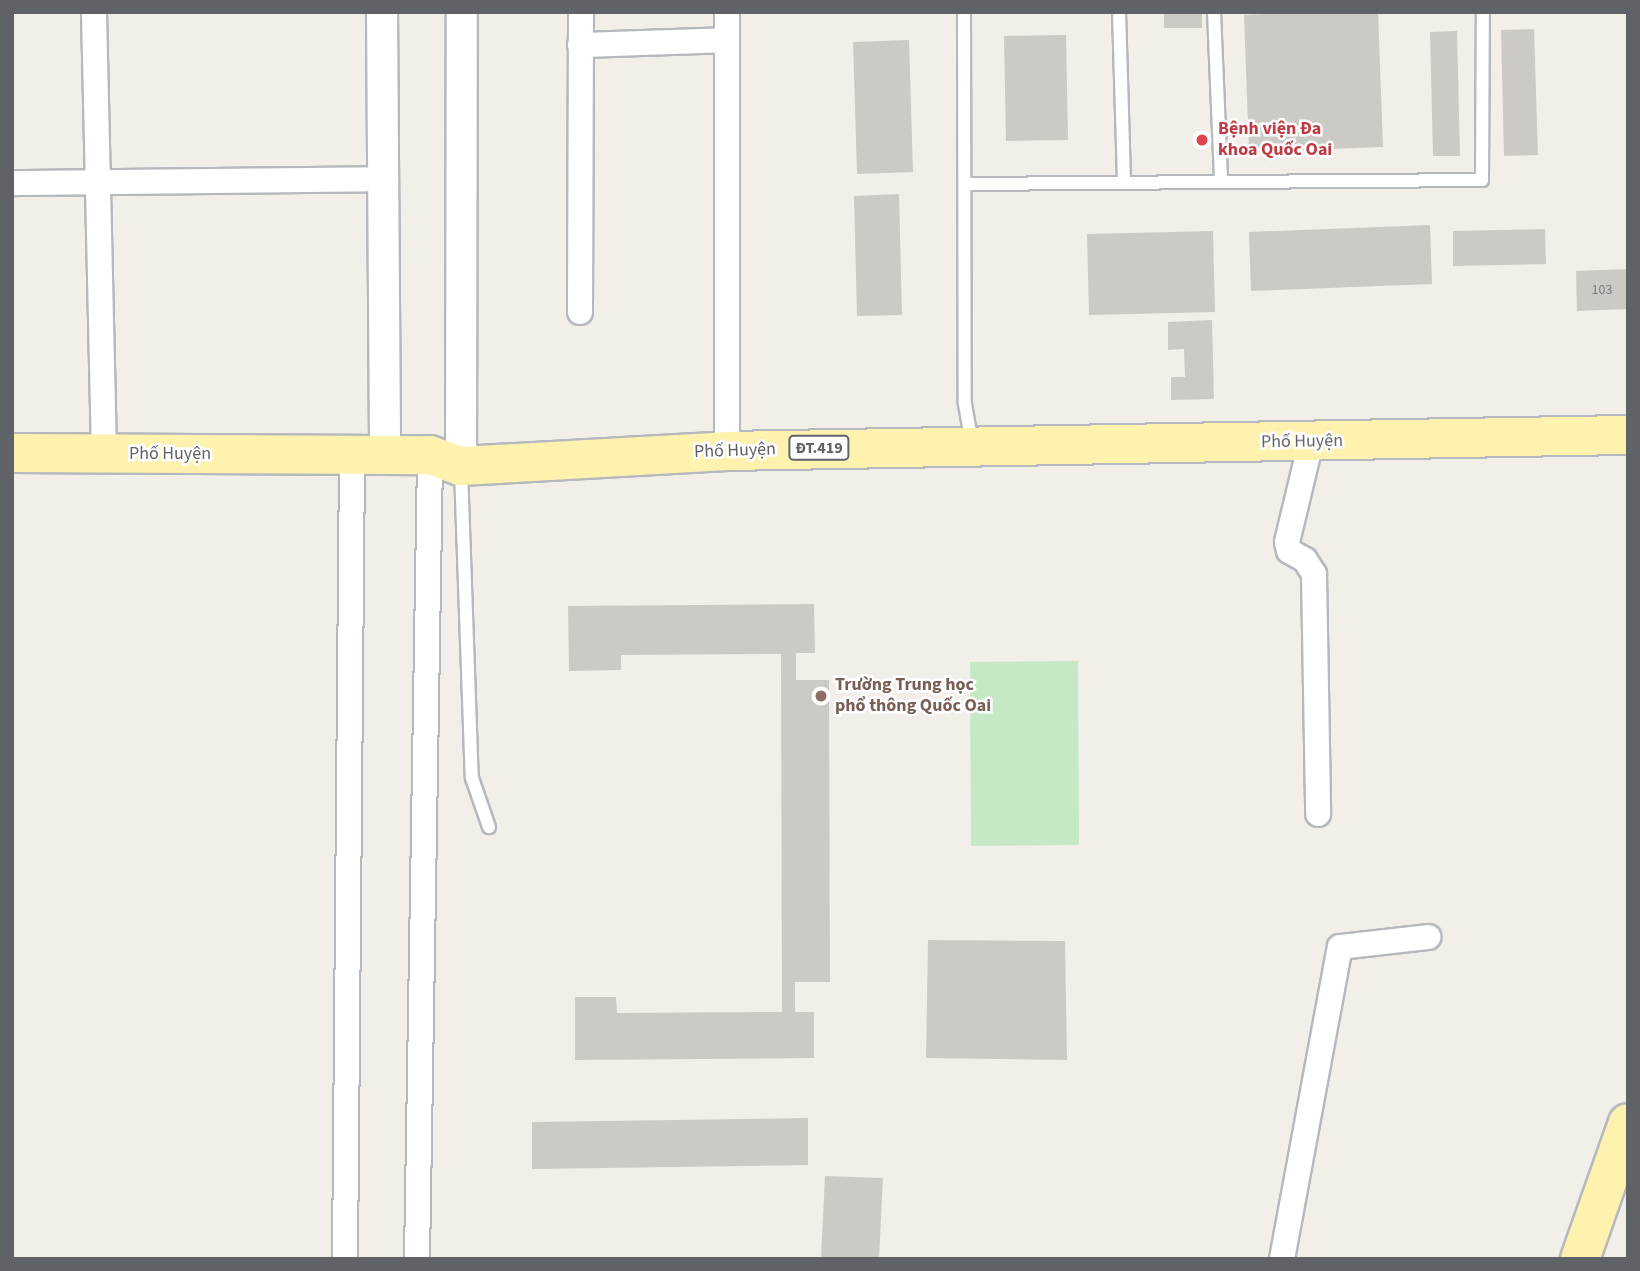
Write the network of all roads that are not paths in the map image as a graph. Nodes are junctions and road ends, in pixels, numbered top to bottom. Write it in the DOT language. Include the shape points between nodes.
graph roads {
  1 [pos="94,12"];
  2 [pos="382,12"];
  3 [pos="462,12"];
  4 [pos="581,12"];
  5 [pos="727,12"];
  6 [pos="964,12"];
  7 [pos="1119,12"];
  8 [pos="1214,12"];
  9 [pos="1483,12"];
  10 [pos="727,40"];
  11 [pos="580,45"];
  12 [pos="365,179"];
  13 [pos="97,182"];
  14 [pos="1124,182"];
  15 [pos="1222,182"];
  16 [pos="12,183"];
  17 [pos="965,184"];
  18 [pos="580,312"];
  19 [pos="1628,435"];
  20 [pos="1311,442"];
  21 [pos="972,444"];
  22 [pos="727,451"];
  23 [pos="12,453"];
  24 [pos="104,454"];
  25 [pos="368,455"];
  26 [pos="445,460"];
  27 [pos="1318,814"];
  28 [pos="489,827"];
  29 [pos="1428,937"];
  30 [pos="1628,1123"];
  31 [pos="345,1259"];
  32 [pos="417,1259"];
  33 [pos="1282,1259"];
  34 [pos="1580,1259"];
  1 -- 13 [label="street"];
  2 -- 25 [label="street"];
  3 -- 26 [label="street"];
  4 -- 11 [label="street"];
  5 -- 10 [label="street"];
  6 -- 17 [label="lane"];
  7 -- 14 [label="lane"];
  8 -- 15 [label="lane"];
  9 -- 15 [label="lane" via="1482,180"];
  10 -- 11 [label="street"];
  10 -- 22 [label="street"];
  11 -- 18 [label="street"];
  12 -- 13 [label="street"];
  13 -- 16 [label="street"];
  13 -- 24 [label="street"];
  14 -- 15 [label="lane"];
  14 -- 17 [label="lane"];
  17 -- 21 [label="lane" via="965,404"];
  19 -- 20 [label="main road, Phố Huyện / ĐT.419"];
  20 -- 21 [label="main road, Phố Huyện / ĐT.419"];
  20 -- 27 [label="street" via="1287,542 1289,551 1305,559 1314,574"];
  21 -- 22 [label="main road, Phố Huyện / ĐT.419"];
  22 -- 26 [label="main road, Phố Huyện / ĐT.419"];
  23 -- 24 [label="main road, Phố Huyện / ĐT.419"];
  24 -- 25 [label="main road, Phố Huyện / ĐT.419"];
  25 -- 26 [label="main road, Phố Huyện / ĐT.419"];
  25 -- 31 [label="street"];
  26 -- 28 [label="lane" via="472,778"];
  26 -- 32 [label="street"];
  29 -- 33 [label="street" via="1340,947"];
  30 -- 34 [label="main road"];
}
